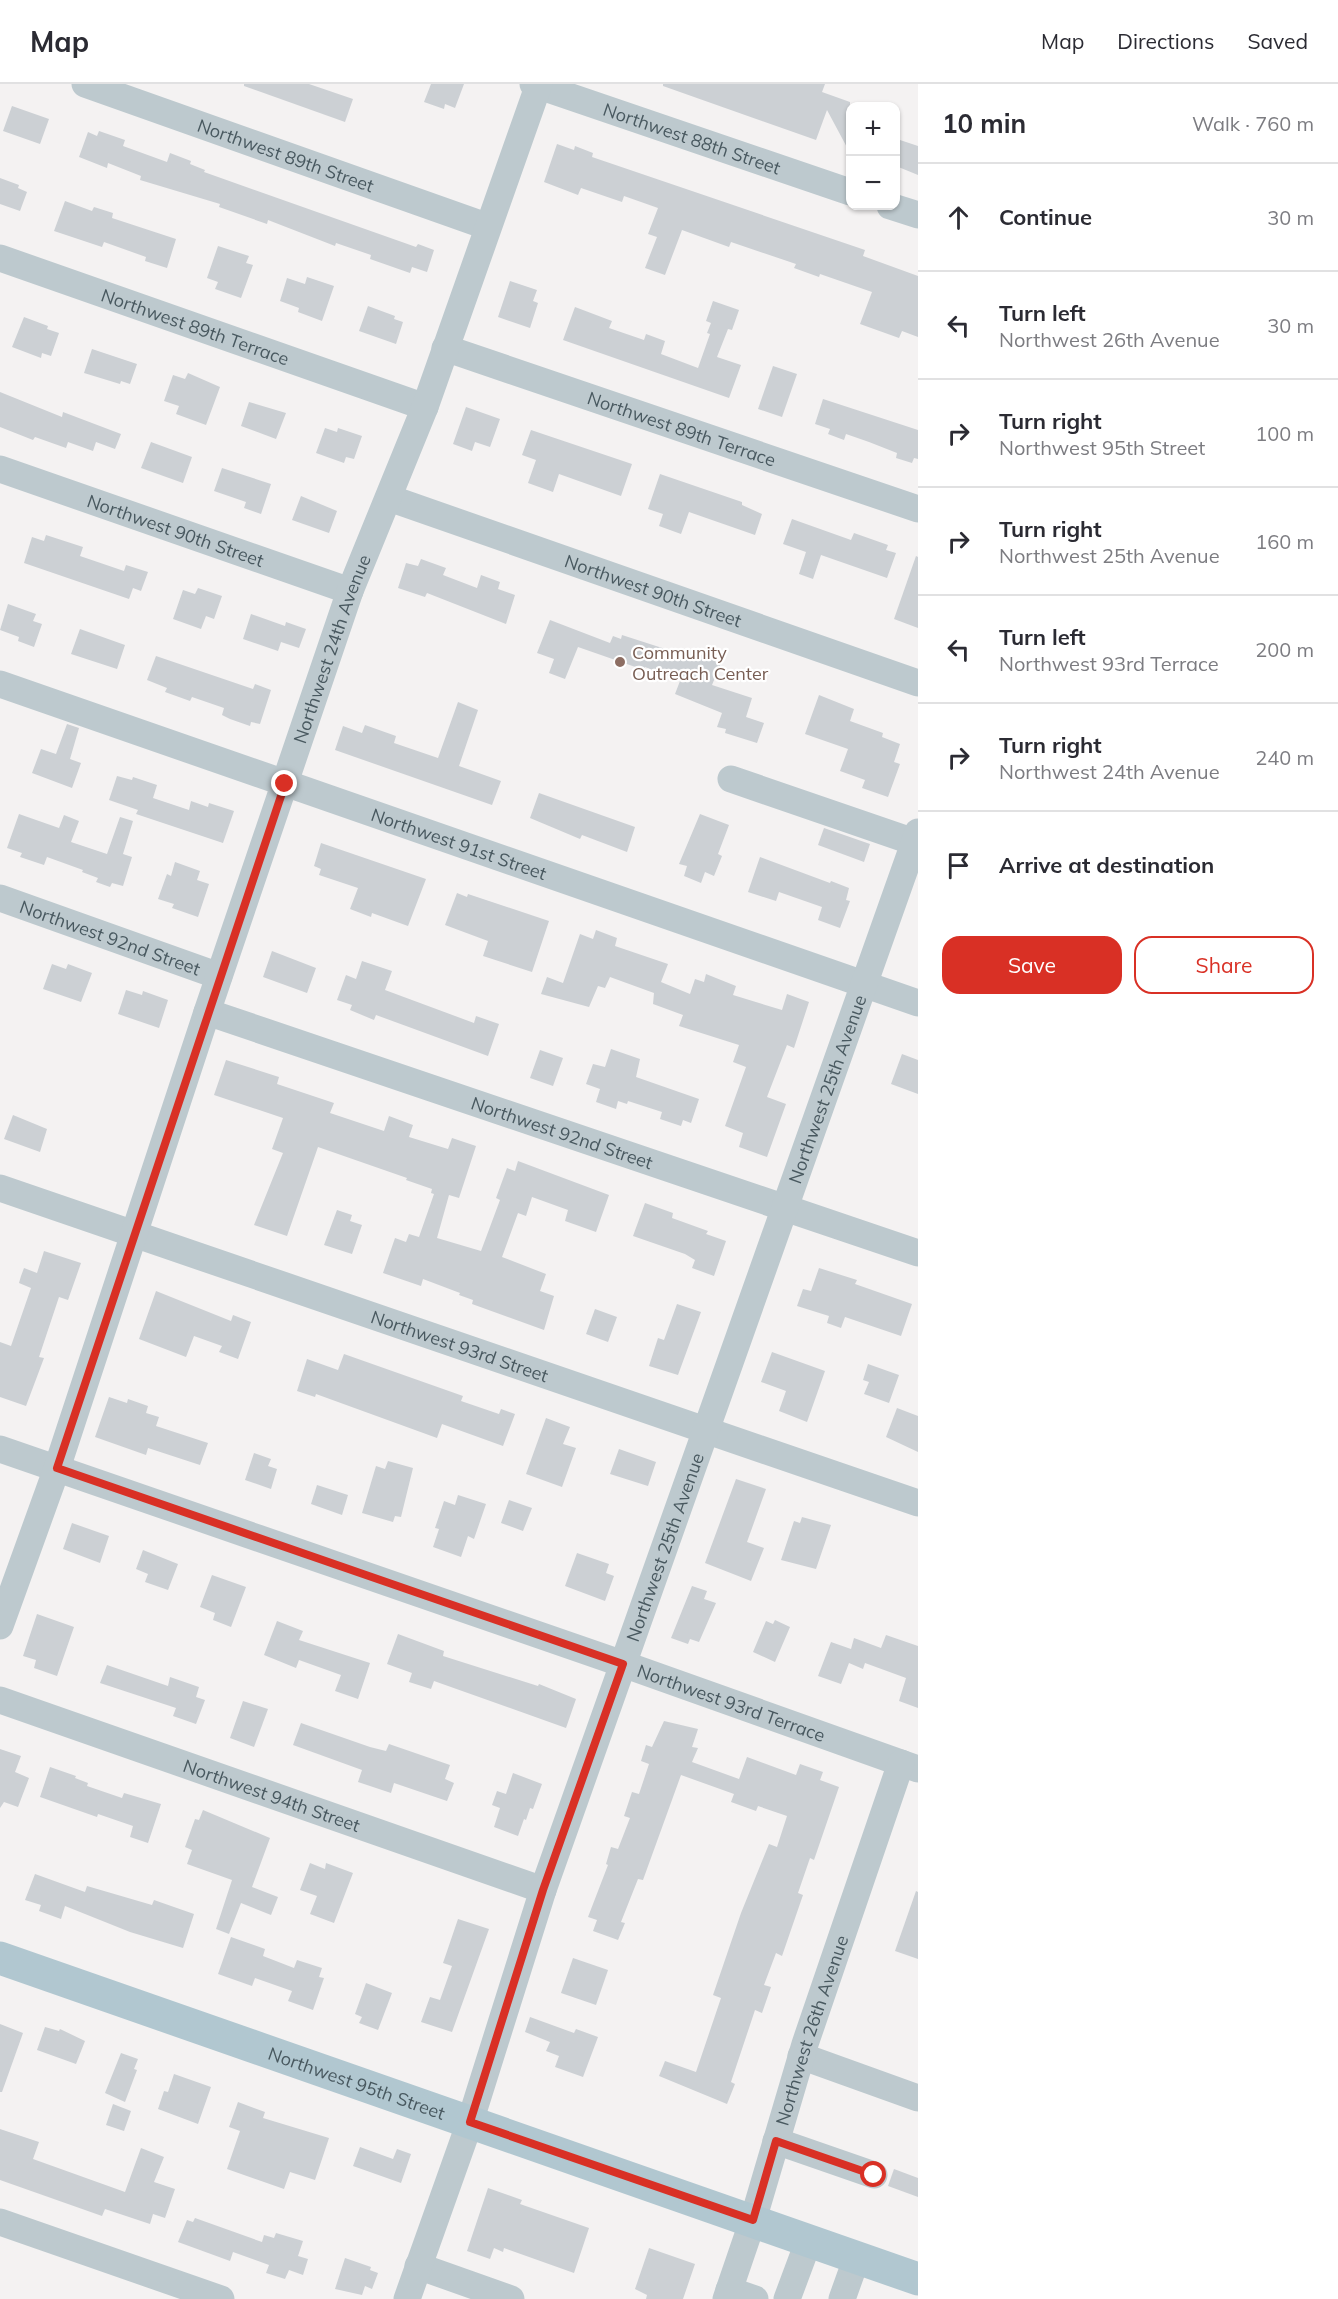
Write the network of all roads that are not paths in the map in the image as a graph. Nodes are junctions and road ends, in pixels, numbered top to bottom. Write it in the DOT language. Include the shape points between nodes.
graph roads {
  1 [pos="85,84"];
  2 [pos="536,85"];
  3 [pos="846,191"];
  4 [pos="900,209"];
  5 [pos="918,215"];
  6 [pos="486,226"];
  7 [pos="0,258"];
  8 [pos="445,348"];
  9 [pos="425,407"];
  10 [pos="0,469"];
  11 [pos="389,498"];
  12 [pos="918,510"];
  13 [pos="350,591"];
  14 [pos="918,683"];
  15 [pos="0,684"];
  16 [pos="731,779"];
  17 [pos="285,784"];
  18 [pos="916,837"];
  19 [pos="0,898"];
  20 [pos="219,976"];
  21 [pos="863,984"];
  22 [pos="918,1003"];
  23 [pos="207,1012"];
  24 [pos="0,1188"];
  25 [pos="785,1206"];
  26 [pos="134,1235"];
  27 [pos="918,1253"];
  28 [pos="706,1430"];
  29 [pos="0,1449"];
  30 [pos="57,1468"];
  31 [pos="918,1503"];
  32 [pos="0,1626"];
  33 [pos="623,1664"];
  34 [pos="0,1700"];
  35 [pos="909,1766"];
  36 [pos="543,1890"];
  37 [pos="0,1958"];
  38 [pos="801,2056"];
  39 [pos="918,2097"];
  40 [pos="470,2122"];
  41 [pos="776,2141"];
  42 [pos="874,2175"];
  43 [pos="753,2220"];
  44 [pos="0,2222"];
  45 [pos="808,2240"];
  46 [pos="857,2257"];
  47 [pos="418,2266"];
  48 [pos="918,2279"];
  49 [pos="728,2294"];
  50 [pos="221,2299"];
  51 [pos="406,2299"];
  52 [pos="511,2299"];
  53 [pos="755,2299"];
  54 [pos="787,2299"];
  55 [pos="842,2299"];
  1 -- 6 [label="street, Northwest 89th Street"];
  2 -- 3 [label="street, Northwest 88th Street"];
  2 -- 6 [label="street, Northwest 24th Avenue"];
  4 -- 5 [label="street"];
  6 -- 8 [label="street, Northwest 24th Avenue"];
  7 -- 9 [label="street, Northwest 89th Terrace"];
  8 -- 9 [label="street, Northwest 24th Avenue"];
  8 -- 12 [label="street, Northwest 89th Terrace"];
  9 -- 11 [label="street, Northwest 24th Avenue"];
  10 -- 13 [label="street, Northwest 90th Street"];
  11 -- 13 [label="street, Northwest 24th Avenue"];
  11 -- 14 [label="street, Northwest 90th Street"];
  13 -- 17 [label="street, Northwest 24th Avenue"];
  15 -- 17 [label="street, Northwest 91st Street"];
  16 -- 18 [label="street"];
  17 -- 20 [label="street, Northwest 24th Avenue"];
  17 -- 21 [label="street, Northwest 91st Street"];
  18 -- 21 [label="street, Northwest 25th Avenue"];
  19 -- 20 [label="street, Northwest 92nd Street"];
  20 -- 23 [label="street, Northwest 24th Avenue"];
  21 -- 22 [label="street, Northwest 91st Street"];
  21 -- 25 [label="street, Northwest 25th Avenue"];
  23 -- 25 [label="street, Northwest 92nd Street"];
  23 -- 26 [label="street, Northwest 24th Avenue"];
  24 -- 26 [label="street, Northwest 93rd Street"];
  25 -- 27 [label="street, Northwest 92nd Street"];
  25 -- 28 [label="street, Northwest 25th Avenue"];
  26 -- 28 [label="street, Northwest 93rd Street"];
  26 -- 30 [label="street, Northwest 24th Avenue"];
  28 -- 31 [label="street, Northwest 93rd Street"];
  28 -- 33 [label="street, Northwest 25th Avenue"];
  29 -- 30 [label="street, Northwest 93rd Terrace"];
  30 -- 32 [label="street, Northwest 24th Avenue"];
  30 -- 33 [label="street, Northwest 93rd Terrace"];
  33 -- 35 [label="street, Northwest 93rd Terrace"];
  33 -- 36 [label="street, Northwest 25th Avenue"];
  34 -- 36 [label="street, Northwest 94th Street"];
  35 -- 38 [label="street, Northwest 26th Avenue"];
  36 -- 40 [label="street, Northwest 25th Avenue"];
  37 -- 40 [label="main road, Northwest 95th Street"];
  38 -- 39 [label="street"];
  38 -- 41 [label="street, Northwest 26th Avenue"];
  40 -- 43 [label="main road, Northwest 95th Street"];
  40 -- 47 [label="street, Northwest 25th Avenue"];
  41 -- 42 [label="street"];
  41 -- 43 [label="street, Northwest 26th Avenue"];
  43 -- 45 [label="main road, Northwest 95th Street"];
  43 -- 49 [label="street, Northwest 26th Avenue"];
  44 -- 50 [label="street"];
  45 -- 46 [label="main road, Northwest 95th Street"];
  45 -- 54 [label="street"];
  46 -- 48 [label="main road, Northwest 95th Street"];
  46 -- 55 [label="street"];
  47 -- 51 [label="street, Northwest 25th Avenue"];
  47 -- 52 [label="street"];
  49 -- 53 [label="street"];
}
